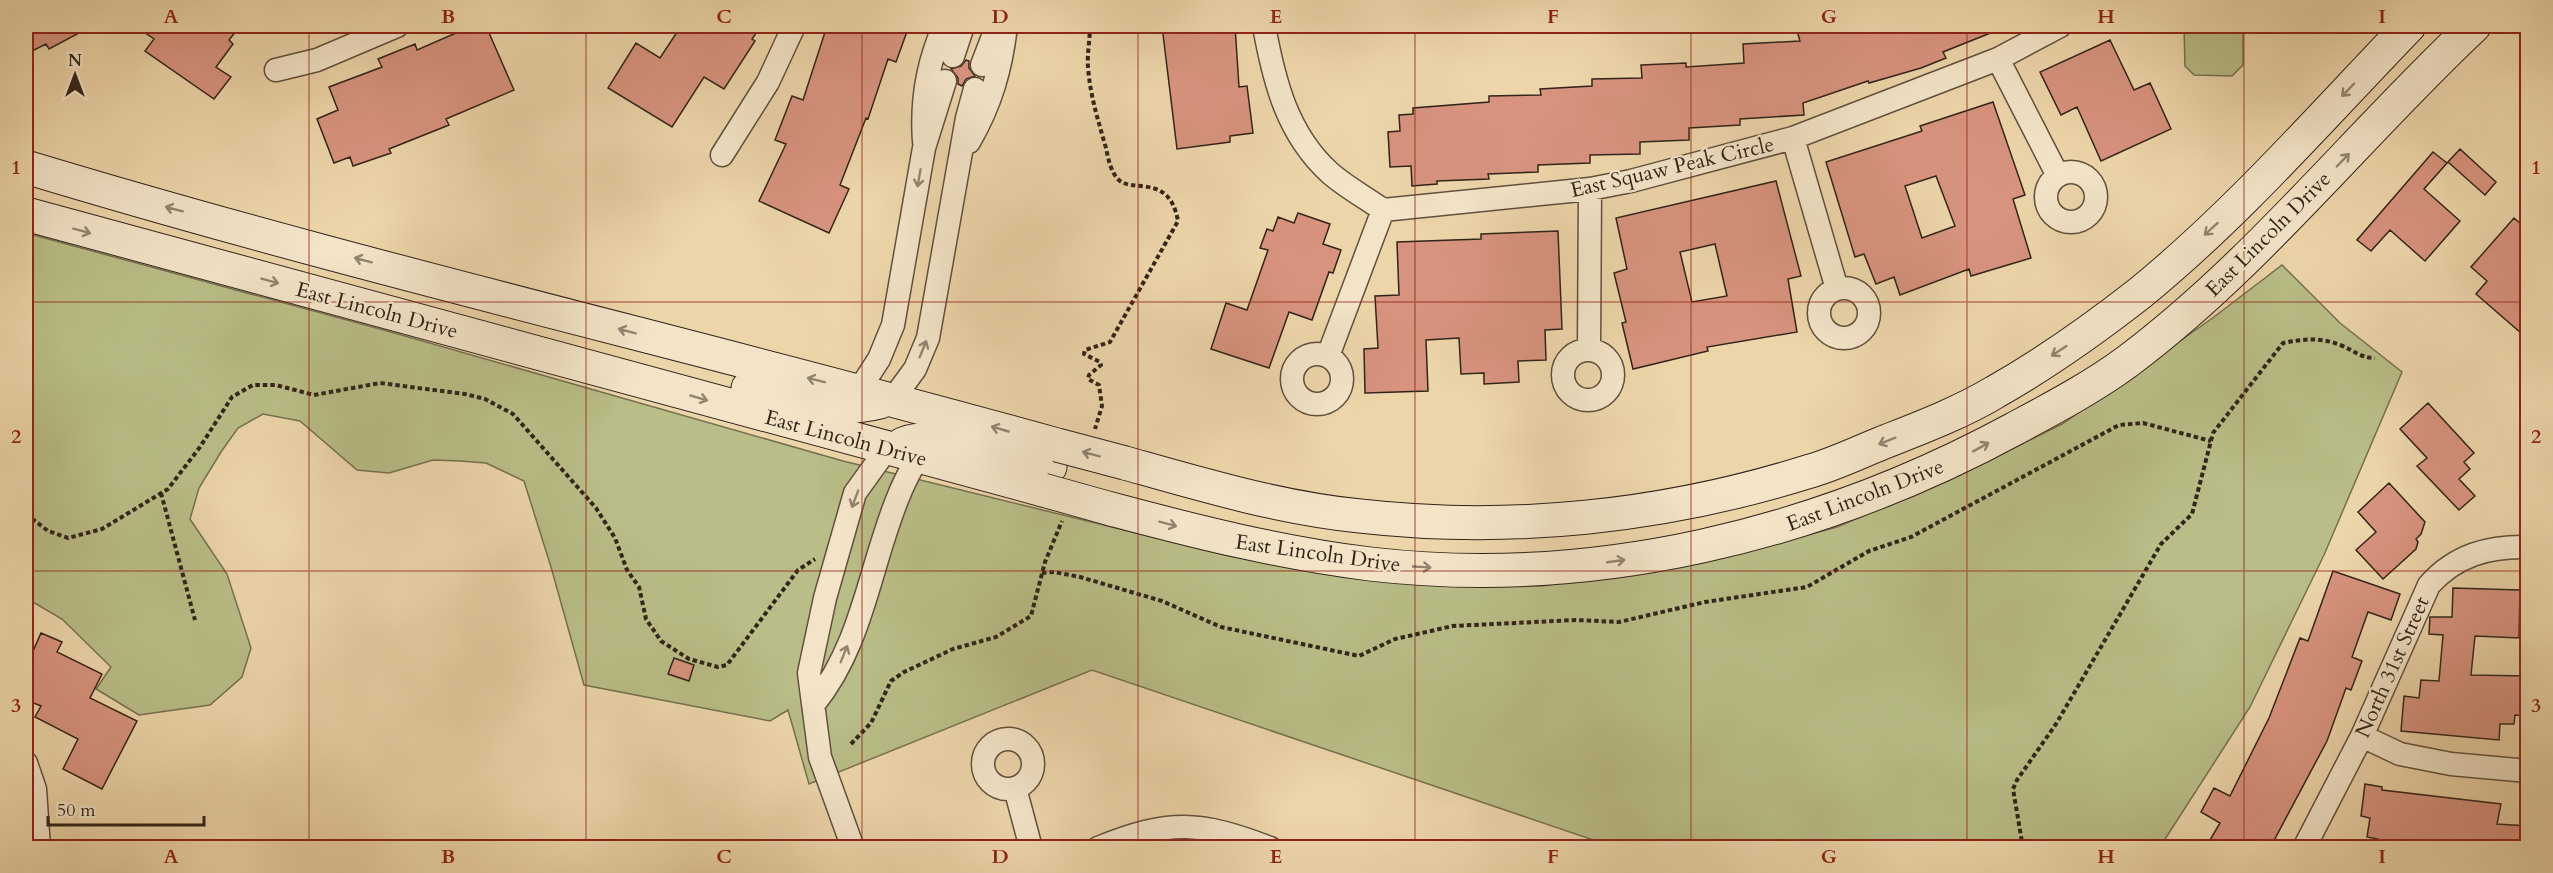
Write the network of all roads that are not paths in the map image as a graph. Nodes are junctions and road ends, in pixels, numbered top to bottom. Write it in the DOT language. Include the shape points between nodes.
graph roads {
  1 [pos="397,26"];
  2 [pos="794,26"];
  3 [pos="944,26"];
  4 [pos="963,26"];
  5 [pos="997,26"];
  6 [pos="1006,26"];
  7 [pos="1264,26"];
  8 [pos="2060,26"];
  9 [pos="2409,26"];
  10 [pos="2474,26"];
  11 [pos="953,56"];
  12 [pos="1998,59"];
  13 [pos="982,64"];
  14 [pos="276,70"];
  15 [pos="945,81"];
  16 [pos="975,89"];
  17 [pos="1793,138"];
  18 [pos="924,148"];
  19 [pos="963,154"];
  20 [pos="722,155"];
  21 [pos="26,167"];
  22 [pos="2058,176"];
  23 [pos="1590,189"];
  24 [pos="1383,210"];
  25 [pos="26,214"];
  26 [pos="1837,289"];
  27 [pos="457,332"];
  28 [pos="1589,350"];
  29 [pos="1328,356"];
  30 [pos="859,390"];
  31 [pos="893,399"];
  32 [pos="886,450"];
  33 [pos="917,458"];
  34 [pos="1050,467"];
  35 [pos="1118,485"];
  36 [pos="2528,547"];
  37 [pos="814,704"];
  38 [pos="2362,736"];
  39 [pos="26,763"];
  40 [pos="2528,771"];
  41 [pos="1015,788"];
  42 [pos="39,848"];
  43 [pos="853,848"];
  44 [pos="1031,848"];
  45 [pos="1098,848"];
  46 [pos="1270,848"];
  47 [pos="2304,848"];
  1 -- 14 [label="street" via="317,60"];
  2 -- 20 [label="street" via="768,82"];
  3 -- 18 [label="street" via="921,110"];
  4 -- 11 [label="street"];
  5 -- 13 [label="street"];
  6 -- 19 [label="street" via="996,85"];
  7 -- 24 [label="street" via="1282,103 1300,141 1331,174"];
  8 -- 12 [label="street, East Squaw Peak Circle"];
  9 -- 35 [label="main road, East Lincoln Drive, one-way" via="2224,217 2142,291 2087,333 1994,393 1810,472 1718,497 1614,514 1489,524 1356,516 1251,498 1185,498"];
  35 -- 10 [label="main road, East Lincoln Drive, one-way" via="1236,542 1373,564 1484,569 1618,561 1712,544 1846,507 1951,463 2061,404 2126,362 2217,287"];
  12 -- 17 [label="street, East Squaw Peak Circle"];
  12 -- 22 [label="street"];
  15 -- 18 [label="street"];
  16 -- 19 [label="street"];
  17 -- 23 [label="street, East Squaw Peak Circle"];
  17 -- 26 [label="street"];
  18 -- 30 [label="street, one-way" via="893,325 879,359"];
  31 -- 19 [label="street, one-way" via="915,369 928,338"];
  30 -- 21 [label="main road, one-way"];
  23 -- 24 [label="street, East Squaw Peak Circle"];
  23 -- 28 [label="street"];
  24 -- 29 [label="street"];
  25 -- 27 [label="main road, East Lincoln Drive, one-way"];
  27 -- 31 [label="main road" via="545,336 826,408 859,407"];
  27 -- 32 [label="main road, East Lincoln Drive, one-way"];
  30 -- 31 [label="main road"];
  34 -- 31 [label="main road, one-way"];
  32 -- 33 [label="main road, East Lincoln Drive"];
  32 -- 34 [label="main road" via="910,441 956,442"];
  32 -- 37 [label="street, one-way" via="855,494 825,598 808,674"];
  33 -- 34 [label="main road, East Lincoln Drive"];
  37 -- 33 [label="street, one-way" via="833,680 865,603 898,495"];
  34 -- 35 [label="main road"];
  36 -- 38 [label="street, North 31st Street" via="2469,555 2442,570 2429,585"];
  37 -- 43 [label="street" via="820,757"];
  38 -- 40 [label="street" via="2400,754 2451,764"];
  38 -- 47 [label="street, North 31st Street"];
  39 -- 42 [label="street" via="35,789"];
  41 -- 44 [label="street"];
  45 -- 46 [label="street" via="1167,826 1193,825 1224,831"];
}
